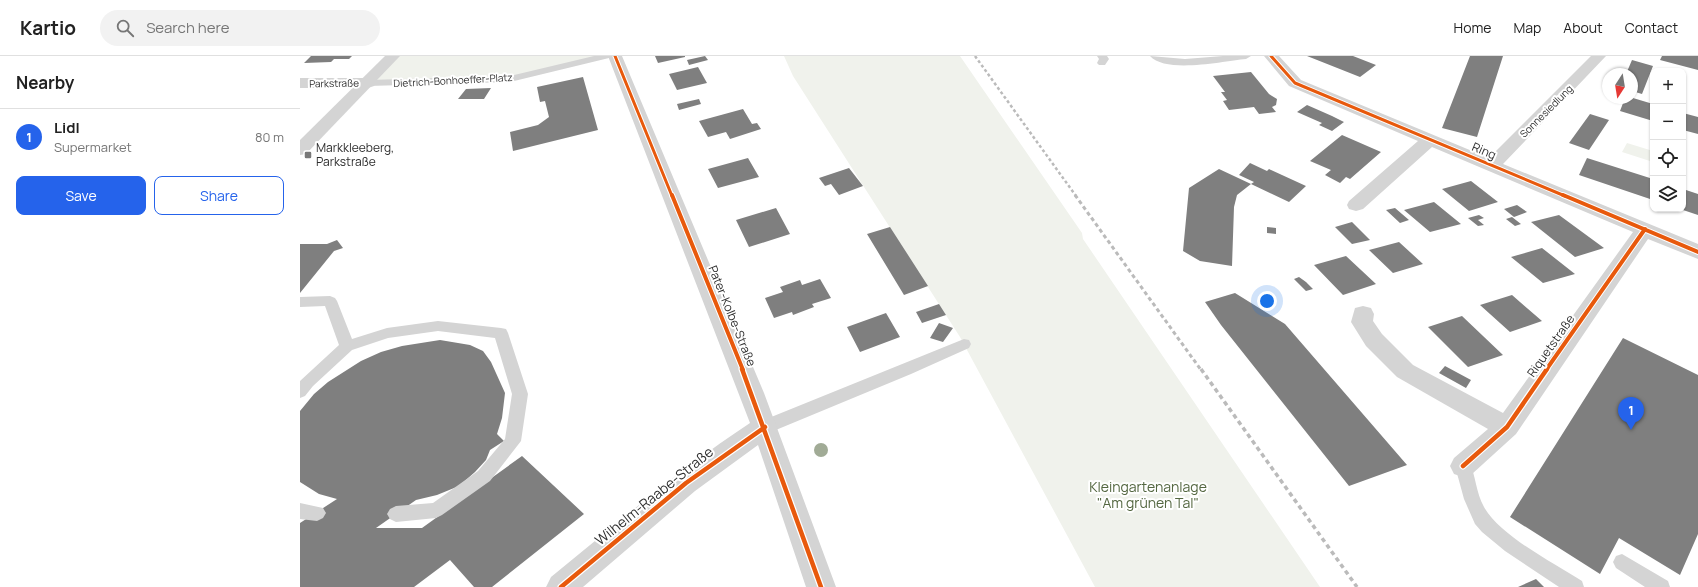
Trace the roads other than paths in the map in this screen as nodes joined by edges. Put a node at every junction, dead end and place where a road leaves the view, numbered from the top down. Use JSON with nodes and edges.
{"nodes":[{"id":1,"x":393,"y":56,"type":"edge"},
{"id":2,"x":606,"y":56,"type":"edge"},
{"id":3,"x":615,"y":56,"type":"edge"},
{"id":4,"x":1155,"y":56,"type":"edge"},
{"id":5,"x":1246,"y":56,"type":"edge"},
{"id":6,"x":1271,"y":56,"type":"edge"},
{"id":7,"x":1599,"y":56,"type":"edge"},
{"id":8,"x":368,"y":83,"type":"junction"},
{"id":9,"x":300,"y":84,"type":"edge"},
{"id":10,"x":1430,"y":140,"type":"junction"},
{"id":11,"x":300,"y":150,"type":"edge"},
{"id":12,"x":1492,"y":165,"type":"junction"},
{"id":13,"x":1356,"y":205,"type":"dead end"},
{"id":14,"x":1645,"y":230,"type":"junction"},
{"id":15,"x":1698,"y":252,"type":"edge"},
{"id":16,"x":300,"y":302,"type":"edge"},
{"id":17,"x":1363,"y":314,"type":"dead end"},
{"id":18,"x":964,"y":344,"type":"dead end"},
{"id":19,"x":347,"y":346,"type":"junction"},
{"id":20,"x":300,"y":392,"type":"edge"},
{"id":21,"x":765,"y":427,"type":"junction"},
{"id":22,"x":1507,"y":427,"type":"junction"},
{"id":23,"x":1464,"y":466,"type":"joint"},
{"id":24,"x":396,"y":514,"type":"dead end"},
{"id":25,"x":1622,"y":562,"type":"dead end"},
{"id":26,"x":561,"y":587,"type":"edge"},
{"id":27,"x":821,"y":587,"type":"edge"},
{"id":28,"x":1575,"y":587,"type":"edge"},
{"id":29,"x":1661,"y":587,"type":"edge"}],
"edges":[{"from":1,"to":8,"type":"street"},
{"from":2,"to":8,"type":"lane","name":"Dietrich-Bonhoeffer-Platz"},
{"from":3,"to":21,"type":"street","name":"Pater-Kolbe-Straße"},
{"from":4,"to":5,"type":"lane"},
{"from":6,"to":10,"type":"street","name":"Ring"},
{"from":7,"to":12,"type":"street","name":"Sonnesiedlung"},
{"from":8,"to":9,"type":"street","name":"Parkstraße"},
{"from":8,"to":11,"type":"street"},
{"from":10,"to":12,"type":"street","name":"Ring"},
{"from":10,"to":13,"type":"street"},
{"from":12,"to":14,"type":"street","name":"Ring"},
{"from":14,"to":15,"type":"street","name":"Ring"},
{"from":14,"to":22,"type":"street","name":"Riquetstraße"},
{"from":16,"to":19,"type":"lane"},
{"from":17,"to":22,"type":"street"},
{"from":18,"to":21,"type":"lane"},
{"from":19,"to":20,"type":"lane"},
{"from":19,"to":24,"type":"lane"},
{"from":21,"to":26,"type":"street","name":"Wilhelm-Raabe-Straße"},
{"from":21,"to":27,"type":"street","name":"Pater-Kolbe-Straße"},
{"from":22,"to":23,"type":"street","name":"Riquetstraße"},
{"from":23,"to":28,"type":"lane"},
{"from":25,"to":29,"type":"lane"}]}
